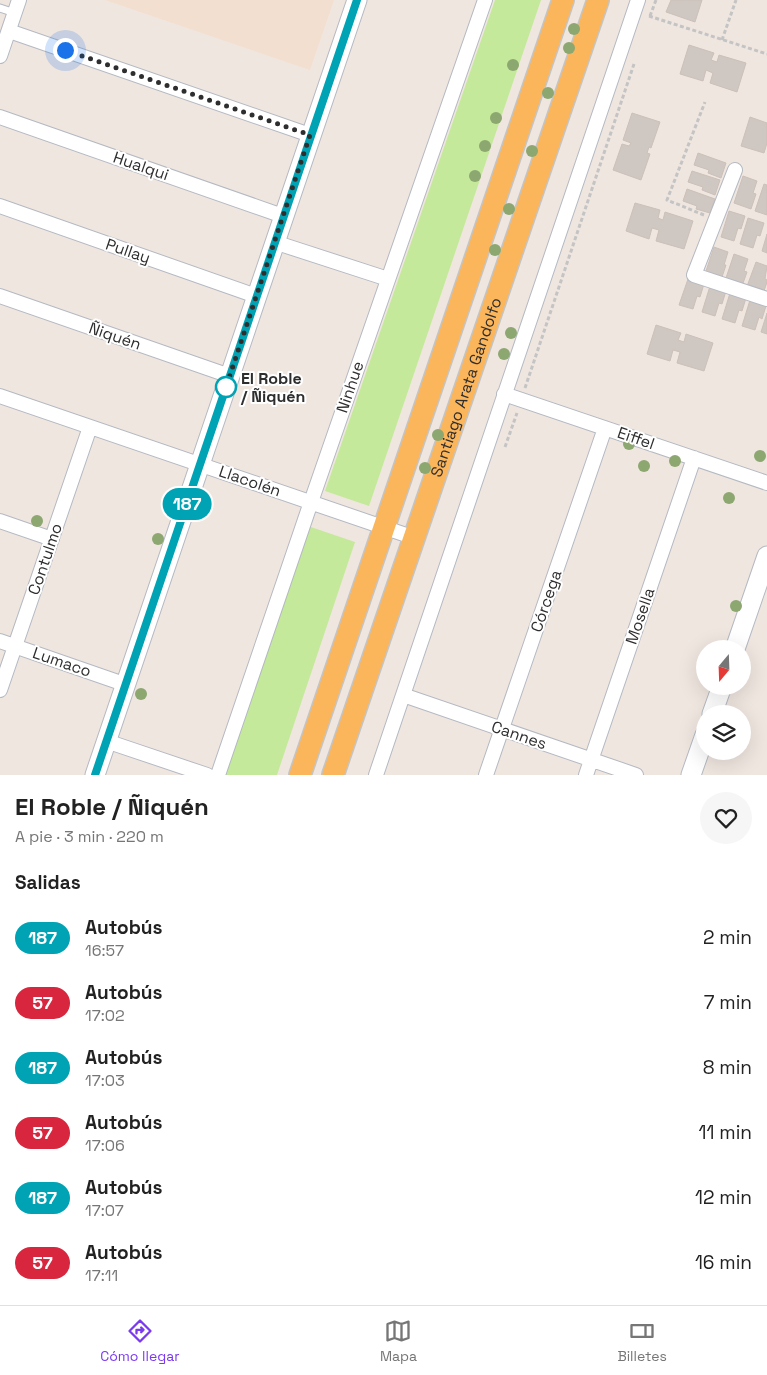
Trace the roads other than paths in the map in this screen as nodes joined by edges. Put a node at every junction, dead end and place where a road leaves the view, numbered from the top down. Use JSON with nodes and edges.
{"nodes":[{"id":1,"x":357,"y":0,"type":"edge"},
{"id":2,"x":484,"y":0,"type":"edge"},
{"id":3,"x":563,"y":0,"type":"edge"},
{"id":4,"x":598,"y":0,"type":"edge"},
{"id":5,"x":17,"y":6,"type":"edge"},
{"id":6,"x":636,"y":6,"type":"edge"},
{"id":7,"x":0,"y":8,"type":"edge"},
{"id":8,"x":9,"y":31,"type":"junction"},
{"id":9,"x":0,"y":56,"type":"edge"},
{"id":10,"x":0,"y":117,"type":"edge"},
{"id":11,"x":310,"y":135,"type":"junction"},
{"id":12,"x":735,"y":170,"type":"dead end"},
{"id":13,"x":0,"y":206,"type":"edge"},
{"id":14,"x":283,"y":216,"type":"junction"},
{"id":15,"x":274,"y":242,"type":"junction"},
{"id":16,"x":388,"y":279,"type":"junction"},
{"id":17,"x":0,"y":296,"type":"edge"},
{"id":18,"x":256,"y":296,"type":"junction"},
{"id":19,"x":767,"y":299,"type":"edge"},
{"id":20,"x":230,"y":376,"type":"junction"},
{"id":21,"x":504,"y":394,"type":"junction"},
{"id":22,"x":0,"y":396,"type":"edge"},
{"id":23,"x":90,"y":427,"type":"junction"},
{"id":24,"x":605,"y":428,"type":"junction"},
{"id":25,"x":694,"y":458,"type":"junction"},
{"id":26,"x":200,"y":465,"type":"junction"},
{"id":27,"x":767,"y":483,"type":"edge"},
{"id":28,"x":311,"y":502,"type":"junction"},
{"id":29,"x":0,"y":521,"type":"edge"},
{"id":30,"x":384,"y":527,"type":"junction"},
{"id":31,"x":415,"y":538,"type":"junction"},
{"id":32,"x":52,"y":539,"type":"junction"},
{"id":33,"x":767,"y":556,"type":"edge"},
{"id":34,"x":738,"y":640,"type":"edge"},
{"id":35,"x":0,"y":641,"type":"edge"},
{"id":36,"x":15,"y":646,"type":"junction"},
{"id":37,"x":124,"y":684,"type":"junction"},
{"id":38,"x":0,"y":690,"type":"edge"},
{"id":39,"x":403,"y":695,"type":"junction"},
{"id":40,"x":502,"y":729,"type":"junction"},
{"id":41,"x":106,"y":741,"type":"junction"},
{"id":42,"x":591,"y":759,"type":"junction"},
{"id":43,"x":696,"y":760,"type":"edge"},
{"id":44,"x":95,"y":775,"type":"edge"},
{"id":45,"x":207,"y":775,"type":"edge"},
{"id":46,"x":218,"y":775,"type":"edge"},
{"id":47,"x":300,"y":775,"type":"edge"},
{"id":48,"x":333,"y":775,"type":"edge"},
{"id":49,"x":376,"y":775,"type":"edge"},
{"id":50,"x":486,"y":775,"type":"edge"},
{"id":51,"x":586,"y":775,"type":"edge"},
{"id":52,"x":636,"y":775,"type":"edge"},
{"id":53,"x":691,"y":775,"type":"edge"}],
"edges":[{"from":1,"to":11,"type":"street"},
{"from":2,"to":16,"type":"street","name":"Ninhue"},
{"from":3,"to":30,"type":"main road","name":"Santiago Arata Gandolfo"},
{"from":4,"to":31,"type":"main road","name":"Santiago Arata Gandolfo"},
{"from":5,"to":7,"type":"lane"},
{"from":5,"to":8,"type":"street"},
{"from":6,"to":21,"type":"street"},
{"from":8,"to":9,"type":"street"},
{"from":8,"to":11,"type":"street"},
{"from":10,"to":14,"type":"street","name":"Hualqui"},
{"from":11,"to":14,"type":"street"},
{"from":12,"to":19,"type":"street"},
{"from":13,"to":18,"type":"street","name":"Pullay"},
{"from":14,"to":15,"type":"street"},
{"from":15,"to":16,"type":"street"},
{"from":15,"to":18,"type":"street"},
{"from":16,"to":28,"type":"street","name":"Ninhue"},
{"from":17,"to":20,"type":"street","name":"Ñiquén"},
{"from":18,"to":20,"type":"street"},
{"from":20,"to":26,"type":"street"},
{"from":21,"to":24,"type":"street","name":"Eiffel"},
{"from":21,"to":39,"type":"street"},
{"from":22,"to":23,"type":"street","name":"Llacolén"},
{"from":23,"to":26,"type":"street","name":"Llacolén"},
{"from":23,"to":32,"type":"street","name":"Contulmo"},
{"from":24,"to":25,"type":"street","name":"Eiffel"},
{"from":24,"to":40,"type":"street","name":"Córcega"},
{"from":25,"to":27,"type":"street","name":"Eiffel"},
{"from":25,"to":42,"type":"street","name":"Mosella"},
{"from":26,"to":28,"type":"street","name":"Llacolén"},
{"from":26,"to":37,"type":"street"},
{"from":28,"to":30,"type":"street","name":"Llacolén"},
{"from":28,"to":46,"type":"street","name":"Ninhue"},
{"from":29,"to":32,"type":"street"},
{"from":30,"to":31,"type":"street","name":"Llacolén"},
{"from":30,"to":47,"type":"main road","name":"Santiago Arata Gandolfo"},
{"from":31,"to":48,"type":"main road","name":"Santiago Arata Gandolfo"},
{"from":32,"to":36,"type":"street","name":"Contulmo"},
{"from":33,"to":34,"type":"street"},
{"from":35,"to":36,"type":"street","name":"Lumaco"},
{"from":36,"to":37,"type":"street","name":"Lumaco"},
{"from":36,"to":38,"type":"street","name":"Contulmo"},
{"from":37,"to":41,"type":"street"},
{"from":39,"to":40,"type":"street","name":"Cannes"},
{"from":39,"to":49,"type":"street"},
{"from":40,"to":42,"type":"street","name":"Cannes"},
{"from":40,"to":50,"type":"street","name":"Córcega"},
{"from":41,"to":44,"type":"street"},
{"from":41,"to":45,"type":"street"},
{"from":42,"to":51,"type":"street","name":"Mosella"},
{"from":42,"to":52,"type":"street","name":"Cannes"},
{"from":43,"to":53,"type":"street"}]}
